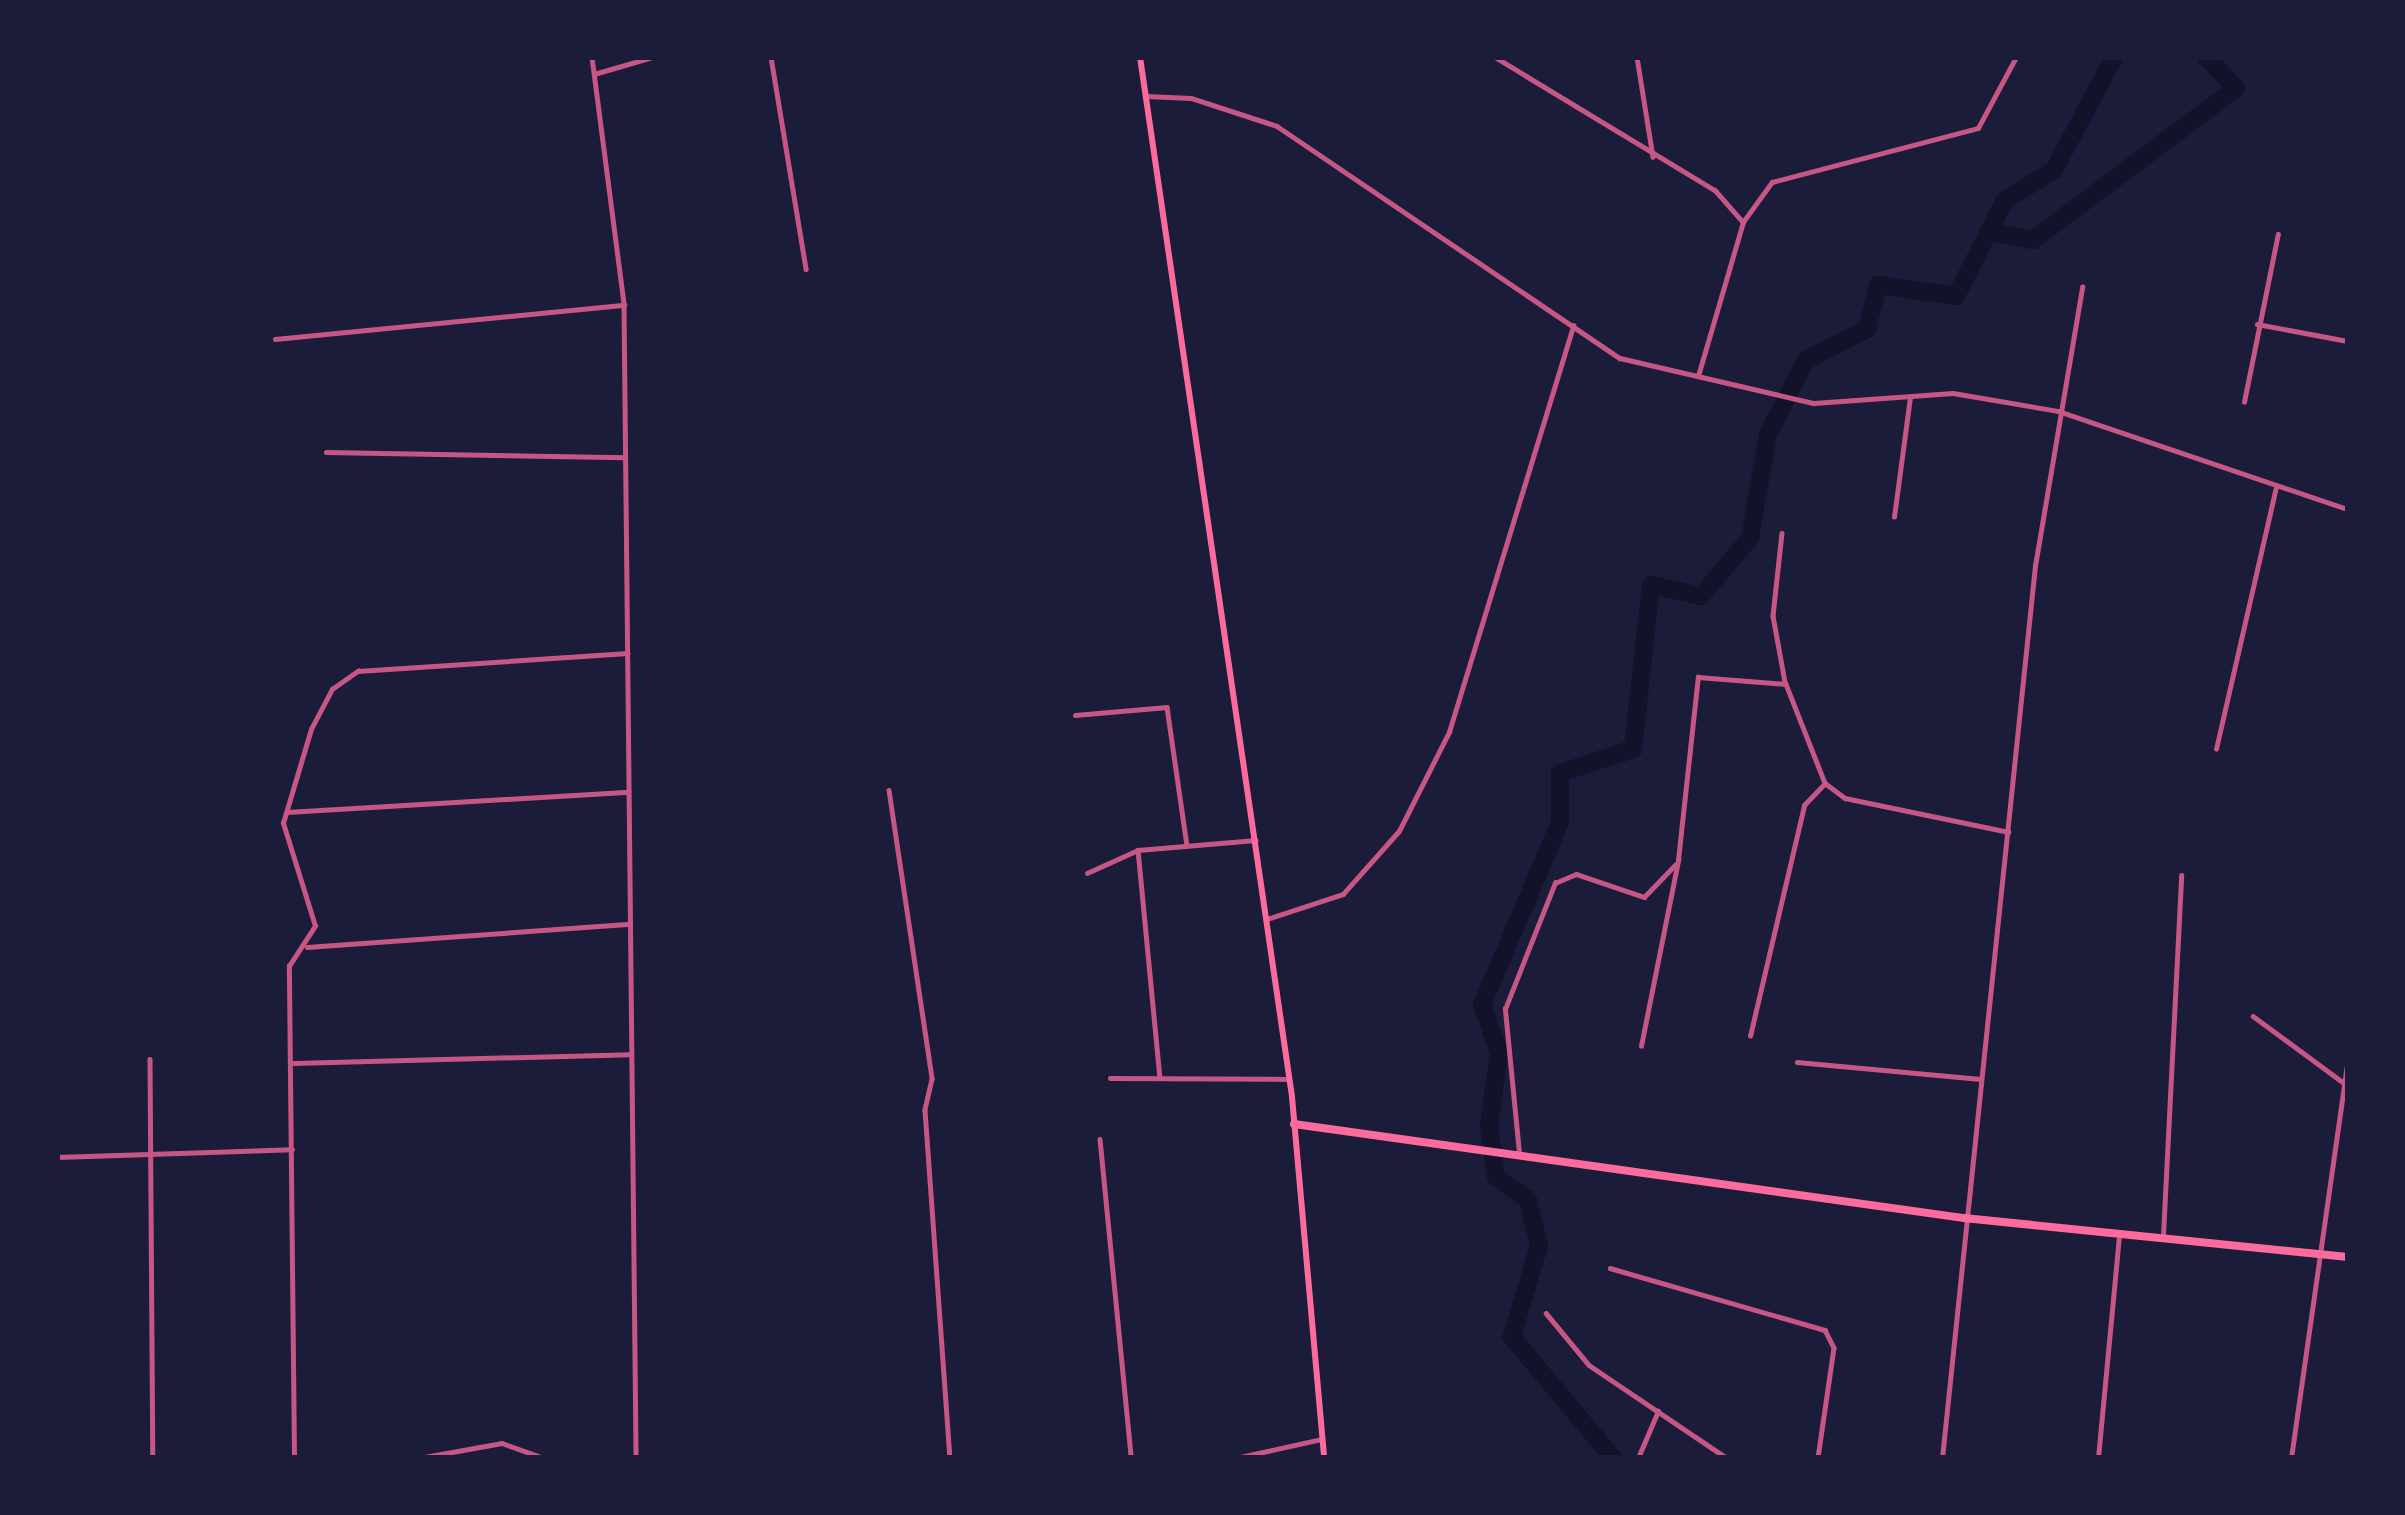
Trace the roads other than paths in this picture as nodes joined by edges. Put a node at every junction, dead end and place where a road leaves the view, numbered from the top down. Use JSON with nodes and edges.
{"nodes":[{"id":1,"x":592,"y":57,"type":"edge"},
{"id":2,"x":653,"y":57,"type":"edge"},
{"id":3,"x":771,"y":57,"type":"edge"},
{"id":4,"x":1140,"y":57,"type":"edge"},
{"id":5,"x":1637,"y":57,"type":"edge"},
{"id":6,"x":2016,"y":57,"type":"edge"},
{"id":7,"x":1501,"y":59,"type":"edge"},
{"id":8,"x":594,"y":74,"type":"junction"},
{"id":9,"x":1146,"y":97,"type":"junction"},
{"id":10,"x":1654,"y":160,"type":"junction"},
{"id":11,"x":1743,"y":222,"type":"junction"},
{"id":12,"x":2278,"y":234,"type":"dead end"},
{"id":13,"x":806,"y":268,"type":"dead end"},
{"id":14,"x":2082,"y":286,"type":"dead end"},
{"id":15,"x":624,"y":305,"type":"junction"},
{"id":16,"x":2257,"y":324,"type":"junction"},
{"id":17,"x":1573,"y":326,"type":"junction"},
{"id":18,"x":275,"y":339,"type":"dead end"},
{"id":19,"x":2348,"y":341,"type":"edge"},
{"id":20,"x":1698,"y":376,"type":"junction"},
{"id":21,"x":1910,"y":397,"type":"junction"},
{"id":22,"x":2244,"y":402,"type":"dead end"},
{"id":23,"x":2058,"y":411,"type":"junction"},
{"id":24,"x":326,"y":452,"type":"dead end"},
{"id":25,"x":625,"y":457,"type":"junction"},
{"id":26,"x":2276,"y":484,"type":"junction"},
{"id":27,"x":2348,"y":509,"type":"edge"},
{"id":28,"x":1894,"y":517,"type":"dead end"},
{"id":29,"x":1782,"y":533,"type":"dead end"},
{"id":30,"x":627,"y":653,"type":"junction"},
{"id":31,"x":1786,"y":684,"type":"junction"},
{"id":32,"x":1075,"y":715,"type":"dead end"},
{"id":33,"x":2216,"y":749,"type":"dead end"},
{"id":34,"x":1825,"y":783,"type":"junction"},
{"id":35,"x":889,"y":790,"type":"dead end"},
{"id":36,"x":628,"y":792,"type":"junction"},
{"id":37,"x":285,"y":812,"type":"junction"},
{"id":38,"x":2009,"y":832,"type":"junction"},
{"id":39,"x":1256,"y":840,"type":"junction"},
{"id":40,"x":1187,"y":846,"type":"junction"},
{"id":41,"x":1138,"y":850,"type":"junction"},
{"id":42,"x":1678,"y":860,"type":"junction"},
{"id":43,"x":1087,"y":873,"type":"dead end"},
{"id":44,"x":2181,"y":875,"type":"dead end"},
{"id":45,"x":1267,"y":919,"type":"junction"},
{"id":46,"x":629,"y":924,"type":"junction"},
{"id":47,"x":306,"y":947,"type":"junction"},
{"id":48,"x":2253,"y":1016,"type":"dead end"},
{"id":49,"x":1750,"y":1036,"type":"dead end"},
{"id":50,"x":1641,"y":1046,"type":"dead end"},
{"id":51,"x":632,"y":1054,"type":"junction"},
{"id":52,"x":150,"y":1059,"type":"dead end"},
{"id":53,"x":2348,"y":1059,"type":"edge"},
{"id":54,"x":1797,"y":1062,"type":"dead end"},
{"id":55,"x":294,"y":1063,"type":"junction"},
{"id":56,"x":1110,"y":1078,"type":"dead end"},
{"id":57,"x":1160,"y":1078,"type":"junction"},
{"id":58,"x":1289,"y":1079,"type":"junction"},
{"id":59,"x":1980,"y":1079,"type":"junction"},
{"id":60,"x":2344,"y":1083,"type":"junction"},
{"id":61,"x":1294,"y":1124,"type":"junction"},
{"id":62,"x":1100,"y":1139,"type":"dead end"},
{"id":63,"x":292,"y":1149,"type":"junction"},
{"id":64,"x":1515,"y":1152,"type":"junction"},
{"id":65,"x":154,"y":1155,"type":"junction"},
{"id":66,"x":57,"y":1157,"type":"edge"},
{"id":67,"x":1964,"y":1218,"type":"junction"},
{"id":68,"x":2119,"y":1234,"type":"junction"},
{"id":69,"x":2162,"y":1238,"type":"junction"},
{"id":70,"x":2320,"y":1253,"type":"junction"},
{"id":71,"x":2348,"y":1257,"type":"edge"},
{"id":72,"x":1610,"y":1268,"type":"dead end"},
{"id":73,"x":1546,"y":1313,"type":"dead end"},
{"id":74,"x":1658,"y":1411,"type":"junction"},
{"id":75,"x":1322,"y":1439,"type":"junction"},
{"id":76,"x":153,"y":1458,"type":"edge"},
{"id":77,"x":294,"y":1458,"type":"edge"},
{"id":78,"x":419,"y":1458,"type":"edge"},
{"id":79,"x":544,"y":1458,"type":"edge"},
{"id":80,"x":636,"y":1458,"type":"edge"},
{"id":81,"x":950,"y":1458,"type":"edge"},
{"id":82,"x":1131,"y":1458,"type":"edge"},
{"id":83,"x":1236,"y":1458,"type":"edge"},
{"id":84,"x":1324,"y":1458,"type":"edge"},
{"id":85,"x":1638,"y":1458,"type":"edge"},
{"id":86,"x":1727,"y":1458,"type":"edge"},
{"id":87,"x":1818,"y":1458,"type":"edge"},
{"id":88,"x":1942,"y":1458,"type":"edge"},
{"id":89,"x":2098,"y":1458,"type":"edge"},
{"id":90,"x":2291,"y":1458,"type":"edge"}],
"edges":[{"from":1,"to":8,"type":"street"},
{"from":2,"to":8,"type":"street"},
{"from":3,"to":13,"type":"street"},
{"from":4,"to":9,"type":"main road"},
{"from":5,"to":10,"type":"street"},
{"from":6,"to":11,"type":"street"},
{"from":7,"to":10,"type":"street"},
{"from":8,"to":15,"type":"street"},
{"from":9,"to":17,"type":"street"},
{"from":9,"to":39,"type":"main road"},
{"from":10,"to":11,"type":"street"},
{"from":11,"to":20,"type":"street"},
{"from":12,"to":16,"type":"street"},
{"from":14,"to":23,"type":"street"},
{"from":15,"to":18,"type":"street"},
{"from":15,"to":25,"type":"street"},
{"from":16,"to":19,"type":"street"},
{"from":16,"to":22,"type":"street"},
{"from":17,"to":20,"type":"street"},
{"from":17,"to":45,"type":"street"},
{"from":20,"to":21,"type":"street"},
{"from":21,"to":23,"type":"street"},
{"from":21,"to":28,"type":"street"},
{"from":23,"to":26,"type":"street"},
{"from":23,"to":38,"type":"street"},
{"from":24,"to":25,"type":"street"},
{"from":25,"to":30,"type":"street"},
{"from":26,"to":27,"type":"street"},
{"from":26,"to":33,"type":"street"},
{"from":29,"to":31,"type":"street"},
{"from":30,"to":36,"type":"street"},
{"from":30,"to":37,"type":"street"},
{"from":31,"to":34,"type":"street"},
{"from":31,"to":42,"type":"street"},
{"from":32,"to":40,"type":"street"},
{"from":34,"to":38,"type":"street"},
{"from":34,"to":49,"type":"street"},
{"from":35,"to":81,"type":"street"},
{"from":36,"to":37,"type":"street"},
{"from":36,"to":46,"type":"street"},
{"from":37,"to":47,"type":"street"},
{"from":38,"to":59,"type":"street"},
{"from":39,"to":40,"type":"street"},
{"from":39,"to":45,"type":"main road"},
{"from":40,"to":41,"type":"street"},
{"from":41,"to":43,"type":"street"},
{"from":41,"to":57,"type":"street"},
{"from":42,"to":50,"type":"street"},
{"from":42,"to":64,"type":"street"},
{"from":44,"to":69,"type":"street"},
{"from":45,"to":58,"type":"main road"},
{"from":46,"to":47,"type":"street"},
{"from":46,"to":51,"type":"street"},
{"from":47,"to":55,"type":"street"},
{"from":48,"to":60,"type":"street"},
{"from":51,"to":55,"type":"street"},
{"from":51,"to":80,"type":"street"},
{"from":52,"to":65,"type":"street"},
{"from":53,"to":60,"type":"street"},
{"from":54,"to":59,"type":"street"},
{"from":55,"to":63,"type":"street"},
{"from":56,"to":57,"type":"street"},
{"from":57,"to":58,"type":"street"},
{"from":58,"to":61,"type":"main road"},
{"from":59,"to":67,"type":"street"},
{"from":60,"to":70,"type":"street"},
{"from":61,"to":64,"type":"main road"},
{"from":61,"to":75,"type":"main road"},
{"from":62,"to":82,"type":"street"},
{"from":63,"to":65,"type":"street"},
{"from":63,"to":77,"type":"street"},
{"from":64,"to":67,"type":"main road"},
{"from":65,"to":66,"type":"street"},
{"from":65,"to":76,"type":"street"},
{"from":67,"to":68,"type":"main road"},
{"from":67,"to":88,"type":"street"},
{"from":68,"to":69,"type":"main road"},
{"from":68,"to":89,"type":"street"},
{"from":69,"to":70,"type":"main road"},
{"from":70,"to":71,"type":"main road"},
{"from":70,"to":90,"type":"street"},
{"from":72,"to":87,"type":"street"},
{"from":73,"to":74,"type":"street"},
{"from":74,"to":85,"type":"street"},
{"from":74,"to":86,"type":"street"},
{"from":75,"to":83,"type":"street"},
{"from":75,"to":84,"type":"main road"},
{"from":78,"to":79,"type":"street"}]}
